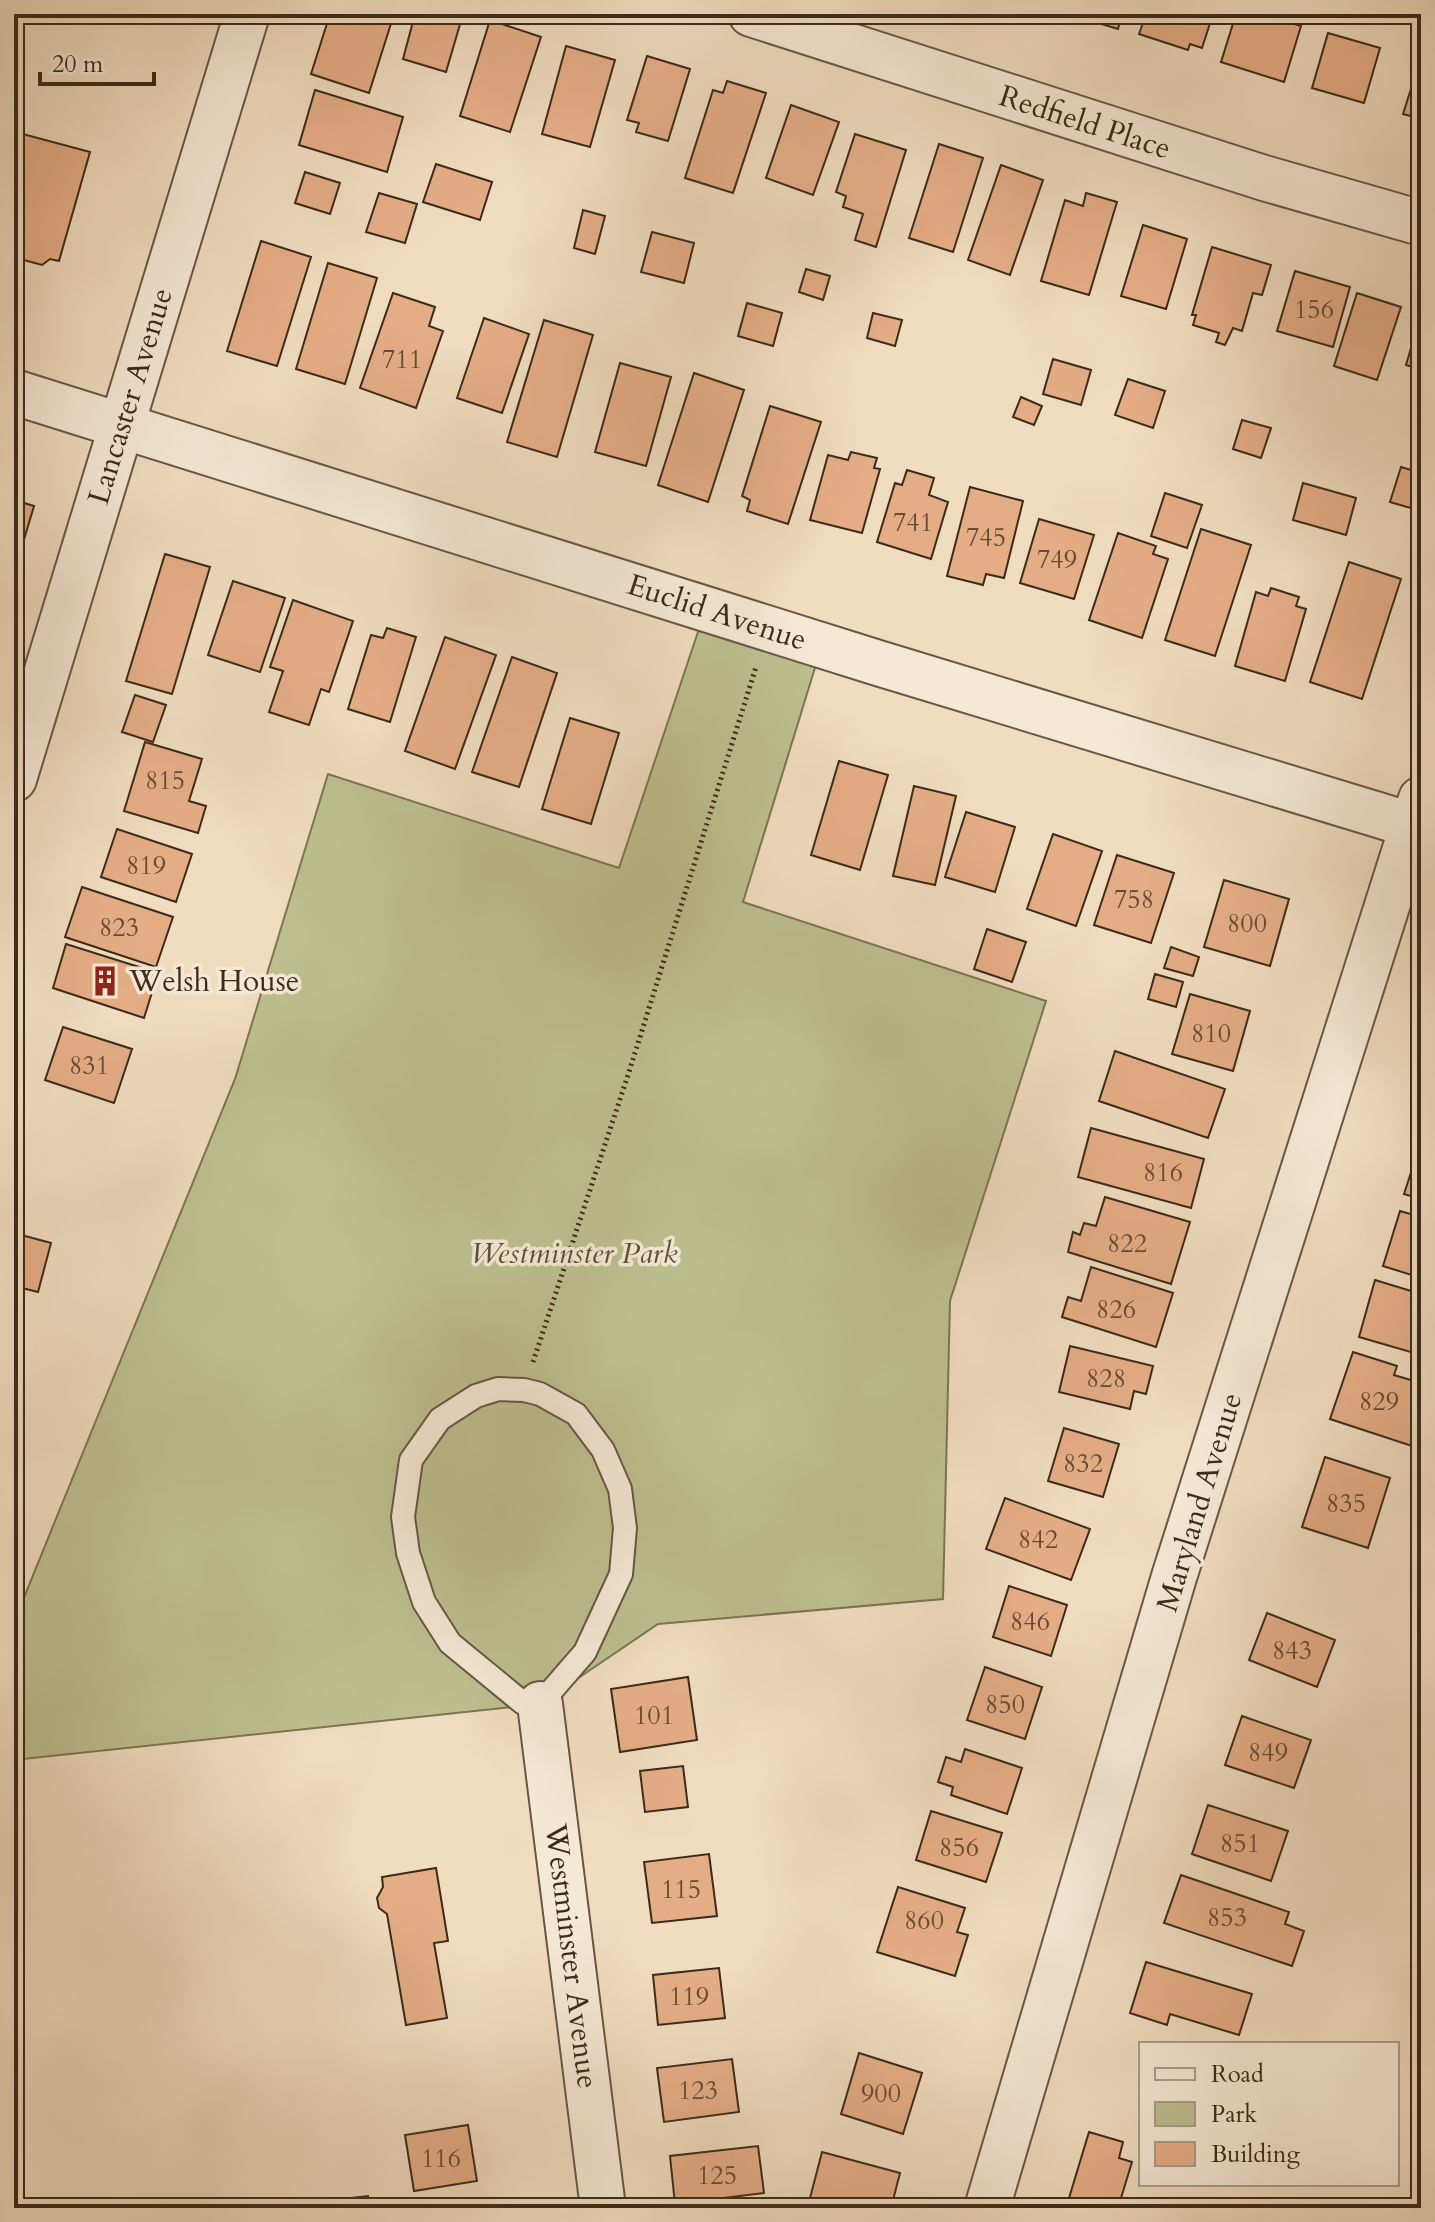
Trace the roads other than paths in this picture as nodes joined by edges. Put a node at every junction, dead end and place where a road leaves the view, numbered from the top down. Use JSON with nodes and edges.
{"nodes":[{"id":1,"x":247,"y":14,"type":"edge"},
{"id":2,"x":751,"y":14,"type":"edge"},
{"id":3,"x":1421,"y":223,"type":"edge"},
{"id":4,"x":14,"y":392,"type":"edge"},
{"id":5,"x":122,"y":424,"type":"junction"},
{"id":6,"x":14,"y":779,"type":"edge"},
{"id":7,"x":1418,"y":818,"type":"edge"},
{"id":8,"x":540,"y":1704,"type":"junction"},
{"id":9,"x":603,"y":2208,"type":"edge"},
{"id":10,"x":987,"y":2208,"type":"edge"}],
"edges":[{"from":1,"to":5,"type":"street","name":"Lancaster Avenue"},
{"from":2,"to":3,"type":"street","name":"Redfield Place"},
{"from":4,"to":5,"type":"street","name":"Euclid Avenue"},
{"from":5,"to":6,"type":"street","name":"Lancaster Avenue"},
{"from":5,"to":7,"type":"street","name":"Euclid Avenue"},
{"from":7,"to":10,"type":"street","name":"Maryland Avenue"},
{"from":8,"to":8,"type":"lane"},
{"from":8,"to":9,"type":"street","name":"Westminster Avenue"}]}
